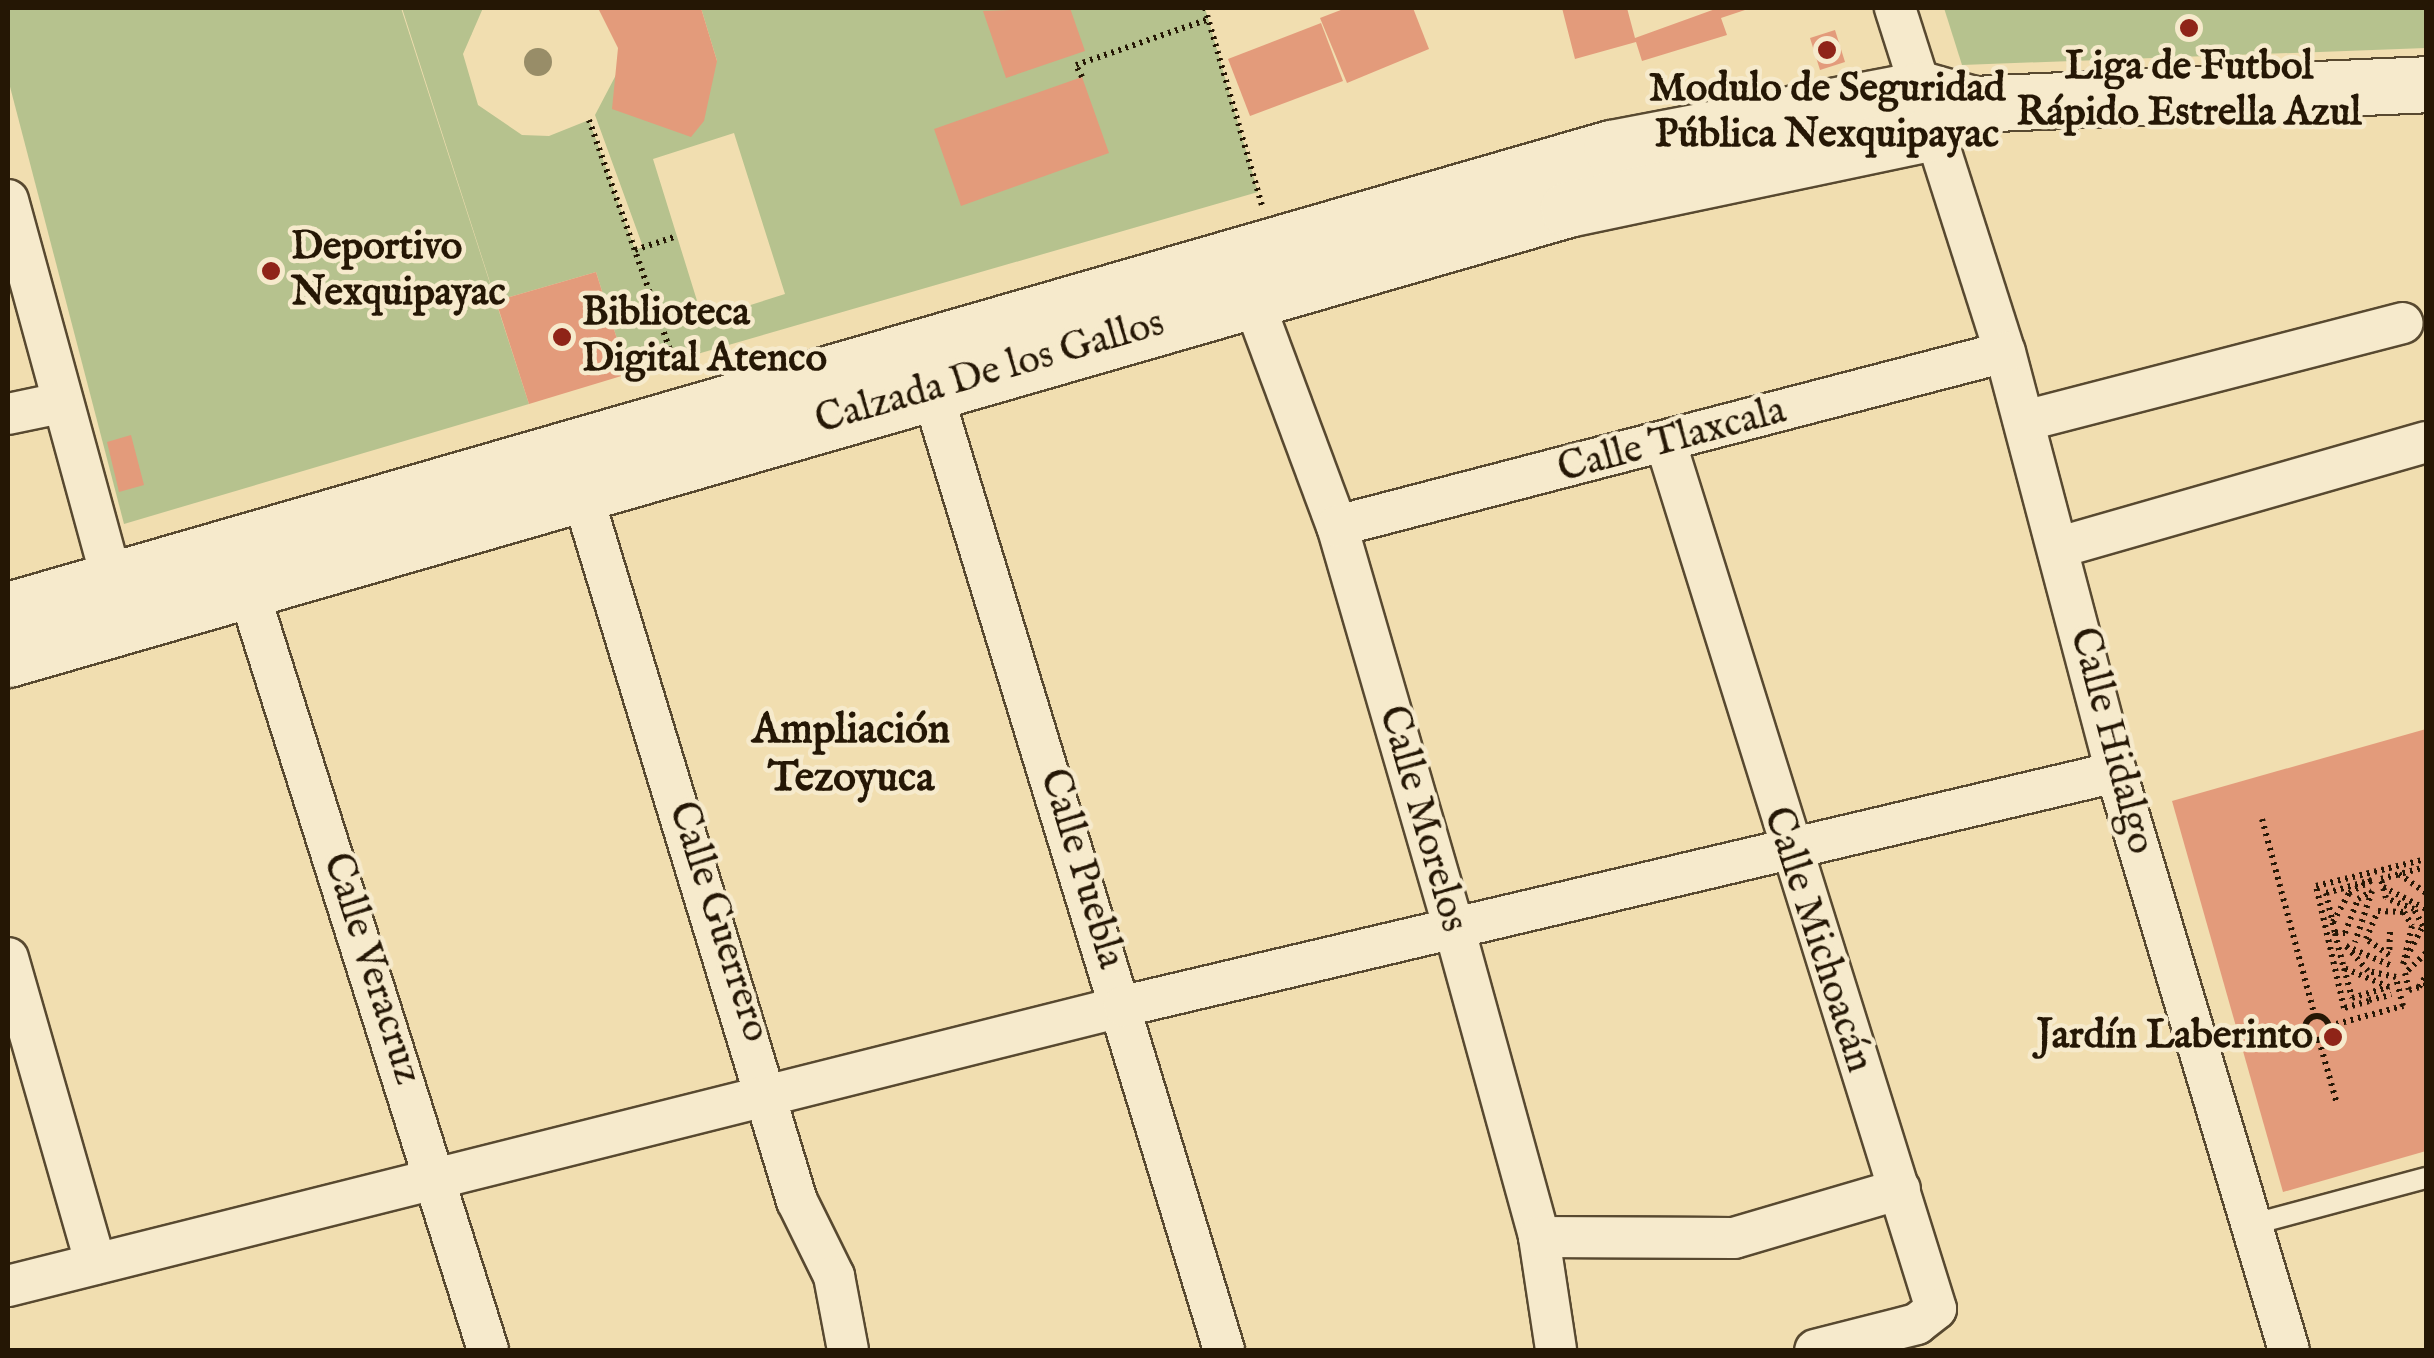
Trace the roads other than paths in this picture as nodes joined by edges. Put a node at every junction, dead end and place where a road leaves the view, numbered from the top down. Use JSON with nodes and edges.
{"nodes":[{"id":1,"x":1895,"y":8,"type":"edge"},
{"id":2,"x":2426,"y":84,"type":"edge"},
{"id":3,"x":1941,"y":109,"type":"junction"},
{"id":4,"x":8,"y":200,"type":"edge"},
{"id":5,"x":1252,"y":298,"type":"junction"},
{"id":6,"x":2403,"y":323,"type":"dead end"},
{"id":7,"x":2005,"y":352,"type":"junction"},
{"id":8,"x":931,"y":388,"type":"junction"},
{"id":9,"x":60,"y":403,"type":"junction"},
{"id":10,"x":8,"y":414,"type":"edge"},
{"id":11,"x":2024,"y":421,"type":"junction"},
{"id":12,"x":2426,"y":442,"type":"edge"},
{"id":13,"x":1666,"y":444,"type":"junction"},
{"id":14,"x":582,"y":494,"type":"junction"},
{"id":15,"x":1337,"y":526,"type":"junction"},
{"id":16,"x":2060,"y":548,"type":"junction"},
{"id":17,"x":248,"y":590,"type":"junction"},
{"id":18,"x":118,"y":602,"type":"junction"},
{"id":19,"x":8,"y":610,"type":"edge"},
{"id":20,"x":8,"y":659,"type":"edge"},
{"id":21,"x":2116,"y":772,"type":"junction"},
{"id":22,"x":1787,"y":854,"type":"junction"},
{"id":23,"x":1455,"y":932,"type":"junction"},
{"id":24,"x":8,"y":958,"type":"edge"},
{"id":25,"x":1124,"y":1006,"type":"junction"},
{"id":26,"x":772,"y":1096,"type":"junction"},
{"id":27,"x":2426,"y":1178,"type":"edge"},
{"id":28,"x":440,"y":1181,"type":"junction"},
{"id":29,"x":1900,"y":1189,"type":"junction"},
{"id":30,"x":2250,"y":1225,"type":"junction"},
{"id":31,"x":1539,"y":1237,"type":"junction"},
{"id":32,"x":96,"y":1264,"type":"junction"},
{"id":33,"x":8,"y":1286,"type":"edge"},
{"id":34,"x":488,"y":1350,"type":"edge"},
{"id":35,"x":848,"y":1350,"type":"edge"},
{"id":36,"x":1224,"y":1350,"type":"edge"},
{"id":37,"x":1556,"y":1350,"type":"edge"},
{"id":38,"x":1815,"y":1350,"type":"edge"},
{"id":39,"x":2289,"y":1350,"type":"edge"}],
"edges":[{"from":1,"to":3,"type":"street","name":"Calle Hidalgo"},
{"from":2,"to":3,"type":"main road","name":"Calzada De los Gallos"},
{"from":3,"to":5,"type":"main road","name":"Calzada De los Gallos"},
{"from":3,"to":7,"type":"street","name":"Calle Hidalgo"},
{"from":3,"to":18,"type":"main road","name":"Calzada De los Gallos"},
{"from":4,"to":9,"type":"street"},
{"from":5,"to":8,"type":"main road","name":"Calzada De los Gallos"},
{"from":5,"to":15,"type":"street","name":"Calle Morelos"},
{"from":6,"to":11,"type":"street"},
{"from":7,"to":11,"type":"street","name":"Calle Hidalgo"},
{"from":7,"to":13,"type":"street","name":"Calle Tlaxcala"},
{"from":8,"to":14,"type":"main road","name":"Calzada De los Gallos"},
{"from":8,"to":25,"type":"street","name":"Calle Puebla"},
{"from":9,"to":10,"type":"street"},
{"from":9,"to":18,"type":"street"},
{"from":11,"to":16,"type":"street","name":"Calle Hidalgo"},
{"from":12,"to":16,"type":"street"},
{"from":13,"to":15,"type":"street","name":"Calle Tlaxcala"},
{"from":13,"to":22,"type":"street","name":"Calle Michoacán"},
{"from":14,"to":17,"type":"main road","name":"Calzada De los Gallos"},
{"from":14,"to":26,"type":"street","name":"Calle Guerrero"},
{"from":15,"to":23,"type":"street","name":"Calle Morelos"},
{"from":16,"to":21,"type":"street","name":"Calle Hidalgo"},
{"from":17,"to":18,"type":"main road","name":"Calzada De los Gallos"},
{"from":17,"to":28,"type":"street","name":"Calle Veracruz"},
{"from":18,"to":19,"type":"main road","name":"Calzada De los Gallos"},
{"from":18,"to":20,"type":"main road","name":"Calzada De los Gallos"},
{"from":21,"to":22,"type":"street"},
{"from":21,"to":30,"type":"street","name":"Calle Hidalgo"},
{"from":22,"to":23,"type":"street"},
{"from":22,"to":29,"type":"street","name":"Calle Michoacán"},
{"from":23,"to":25,"type":"street"},
{"from":23,"to":31,"type":"street","name":"Calle Morelos"},
{"from":24,"to":32,"type":"street"},
{"from":25,"to":26,"type":"street"},
{"from":25,"to":36,"type":"street","name":"Calle Puebla"},
{"from":26,"to":28,"type":"street"},
{"from":26,"to":35,"type":"street","name":"Calle Guerrero"},
{"from":27,"to":30,"type":"lane"},
{"from":28,"to":32,"type":"street"},
{"from":28,"to":34,"type":"street","name":"Calle Veracruz"},
{"from":29,"to":31,"type":"street"},
{"from":29,"to":38,"type":"street","name":"Calle Michoacán"},
{"from":30,"to":39,"type":"street","name":"Calle Hidalgo"},
{"from":31,"to":37,"type":"street","name":"Calle Morelos"},
{"from":32,"to":33,"type":"street"}]}
